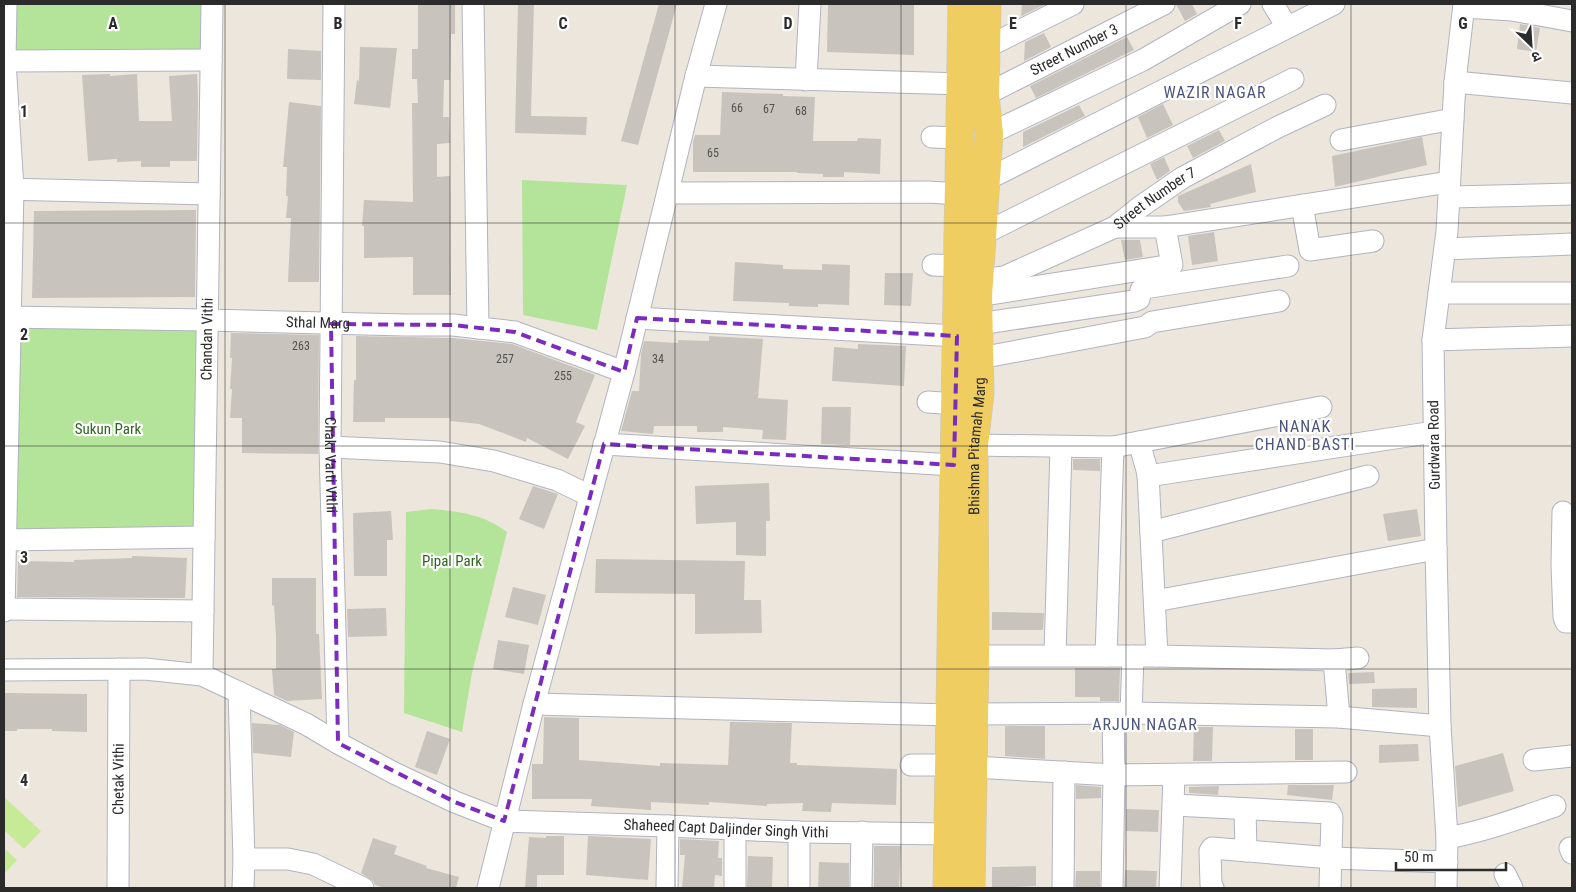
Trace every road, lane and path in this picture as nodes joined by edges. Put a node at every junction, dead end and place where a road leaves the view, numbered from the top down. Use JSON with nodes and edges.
{"nodes":[{"id":1,"x":6,"y":4,"type":"edge"},
{"id":2,"x":212,"y":4,"type":"edge"},
{"id":3,"x":334,"y":4,"type":"edge"},
{"id":4,"x":472,"y":4,"type":"edge"},
{"id":5,"x":716,"y":4,"type":"edge"},
{"id":6,"x":810,"y":4,"type":"edge"},
{"id":7,"x":962,"y":4,"type":"edge"},
{"id":8,"x":987,"y":4,"type":"edge"},
{"id":9,"x":1073,"y":4,"type":"edge"},
{"id":10,"x":1164,"y":4,"type":"edge"},
{"id":11,"x":1240,"y":4,"type":"edge"},
{"id":12,"x":1273,"y":4,"type":"edge"},
{"id":13,"x":1334,"y":4,"type":"edge"},
{"id":14,"x":1464,"y":6,"type":"edge"},
{"id":15,"x":1572,"y":21,"type":"edge"},
{"id":16,"x":1287,"y":27,"type":"junction"},
{"id":17,"x":987,"y":47,"type":"junction"},
{"id":18,"x":211,"y":60,"type":"junction"},
{"id":19,"x":4,"y":61,"type":"edge"},
{"id":20,"x":696,"y":76,"type":"junction"},
{"id":21,"x":1293,"y":79,"type":"dead end"},
{"id":22,"x":806,"y":80,"type":"junction"},
{"id":23,"x":1455,"y":82,"type":"junction"},
{"id":24,"x":973,"y":90,"type":"junction"},
{"id":25,"x":1572,"y":93,"type":"edge"},
{"id":26,"x":1325,"y":105,"type":"dead end"},
{"id":27,"x":1453,"y":119,"type":"junction"},
{"id":28,"x":988,"y":134,"type":"junction"},
{"id":29,"x":932,"y":137,"type":"dead end"},
{"id":30,"x":960,"y":138,"type":"junction"},
{"id":31,"x":1341,"y":140,"type":"dead end"},
{"id":32,"x":986,"y":180,"type":"junction"},
{"id":33,"x":8,"y":189,"type":"edge"},
{"id":34,"x":1449,"y":190,"type":"junction"},
{"id":35,"x":668,"y":193,"type":"junction"},
{"id":36,"x":209,"y":194,"type":"junction"},
{"id":37,"x":960,"y":194,"type":"junction"},
{"id":38,"x":1572,"y":194,"type":"edge"},
{"id":39,"x":1302,"y":205,"type":"junction"},
{"id":40,"x":1115,"y":227,"type":"junction"},
{"id":41,"x":1165,"y":227,"type":"junction"},
{"id":42,"x":983,"y":234,"type":"junction"},
{"id":43,"x":1373,"y":241,"type":"dead end"},
{"id":44,"x":1572,"y":244,"type":"edge"},
{"id":45,"x":1445,"y":249,"type":"junction"},
{"id":46,"x":1288,"y":266,"type":"dead end"},
{"id":47,"x":962,"y":277,"type":"junction"},
{"id":48,"x":1440,"y":293,"type":"junction"},
{"id":49,"x":1572,"y":293,"type":"edge"},
{"id":50,"x":1279,"y":301,"type":"dead end"},
{"id":51,"x":7,"y":317,"type":"edge"},
{"id":52,"x":637,"y":318,"type":"junction"},
{"id":53,"x":207,"y":320,"type":"junction"},
{"id":54,"x":331,"y":324,"type":"junction"},
{"id":55,"x":478,"y":328,"type":"junction"},
{"id":56,"x":968,"y":330,"type":"junction"},
{"id":57,"x":1572,"y":336,"type":"edge"},
{"id":58,"x":1433,"y":340,"type":"junction"},
{"id":59,"x":980,"y":358,"type":"junction"},
{"id":60,"x":624,"y":372,"type":"junction"},
{"id":61,"x":928,"y":402,"type":"dead end"},
{"id":62,"x":956,"y":404,"type":"junction"},
{"id":63,"x":1321,"y":407,"type":"dead end"},
{"id":64,"x":1434,"y":432,"type":"junction"},
{"id":65,"x":1139,"y":442,"type":"junction"},
{"id":66,"x":604,"y":444,"type":"junction"},
{"id":67,"x":974,"y":445,"type":"junction"},
{"id":68,"x":330,"y":447,"type":"junction"},
{"id":69,"x":1061,"y":447,"type":"junction"},
{"id":70,"x":1113,"y":447,"type":"junction"},
{"id":71,"x":954,"y":465,"type":"junction"},
{"id":72,"x":1148,"y":476,"type":"junction"},
{"id":73,"x":1368,"y":476,"type":"dead end"},
{"id":74,"x":590,"y":496,"type":"junction"},
{"id":75,"x":1563,"y":512,"type":"dead end"},
{"id":76,"x":1151,"y":532,"type":"junction"},
{"id":77,"x":204,"y":537,"type":"junction"},
{"id":78,"x":5,"y":540,"type":"junction"},
{"id":79,"x":1436,"y":549,"type":"junction"},
{"id":80,"x":1155,"y":601,"type":"junction"},
{"id":81,"x":4,"y":610,"type":"edge"},
{"id":82,"x":203,"y":611,"type":"junction"},
{"id":83,"x":1572,"y":622,"type":"edge"},
{"id":84,"x":1055,"y":655,"type":"junction"},
{"id":85,"x":975,"y":656,"type":"junction"},
{"id":86,"x":1106,"y":656,"type":"junction"},
{"id":87,"x":1133,"y":656,"type":"junction"},
{"id":88,"x":1157,"y":656,"type":"junction"},
{"id":89,"x":1358,"y":658,"type":"dead end"},
{"id":90,"x":1334,"y":660,"type":"junction"},
{"id":91,"x":119,"y":669,"type":"junction"},
{"id":92,"x":4,"y":670,"type":"edge"},
{"id":93,"x":202,"y":675,"type":"junction"},
{"id":94,"x":239,"y":692,"type":"junction"},
{"id":95,"x":534,"y":704,"type":"junction"},
{"id":96,"x":1122,"y":714,"type":"junction"},
{"id":97,"x":962,"y":715,"type":"junction"},
{"id":98,"x":1339,"y":717,"type":"junction"},
{"id":99,"x":1440,"y":726,"type":"junction"},
{"id":100,"x":338,"y":742,"type":"junction"},
{"id":101,"x":1572,"y":756,"type":"edge"},
{"id":102,"x":1534,"y":760,"type":"dead end"},
{"id":103,"x":911,"y":765,"type":"dead end"},
{"id":104,"x":961,"y":766,"type":"junction"},
{"id":105,"x":1064,"y":772,"type":"junction"},
{"id":106,"x":1346,"y":772,"type":"dead end"},
{"id":107,"x":1114,"y":775,"type":"junction"},
{"id":108,"x":1174,"y":775,"type":"junction"},
{"id":109,"x":1174,"y":805,"type":"junction"},
{"id":110,"x":1555,"y":806,"type":"dead end"},
{"id":111,"x":1245,"y":809,"type":"junction"},
{"id":112,"x":504,"y":821,"type":"junction"},
{"id":113,"x":668,"y":826,"type":"junction"},
{"id":114,"x":735,"y":829,"type":"junction"},
{"id":115,"x":799,"y":832,"type":"junction"},
{"id":116,"x":862,"y":832,"type":"junction"},
{"id":117,"x":948,"y":834,"type":"junction"},
{"id":118,"x":1448,"y":838,"type":"junction"},
{"id":119,"x":1246,"y":851,"type":"junction"},
{"id":120,"x":1331,"y":858,"type":"junction"},
{"id":121,"x":244,"y":859,"type":"junction"},
{"id":122,"x":1447,"y":862,"type":"junction"},
{"id":123,"x":118,"y":888,"type":"edge"},
{"id":124,"x":243,"y":888,"type":"edge"},
{"id":125,"x":363,"y":888,"type":"edge"},
{"id":126,"x":488,"y":888,"type":"edge"},
{"id":127,"x":667,"y":888,"type":"edge"},
{"id":128,"x":735,"y":888,"type":"edge"},
{"id":129,"x":799,"y":888,"type":"edge"},
{"id":130,"x":861,"y":888,"type":"edge"},
{"id":131,"x":947,"y":888,"type":"edge"},
{"id":132,"x":972,"y":888,"type":"edge"},
{"id":133,"x":1063,"y":888,"type":"edge"},
{"id":134,"x":1112,"y":888,"type":"edge"},
{"id":135,"x":1170,"y":888,"type":"edge"},
{"id":136,"x":1213,"y":888,"type":"edge"},
{"id":137,"x":1330,"y":888,"type":"edge"},
{"id":138,"x":1446,"y":888,"type":"edge"}],
"edges":[{"from":1,"to":19,"type":"street"},
{"from":2,"to":18,"type":"street","name":"Chandan Vithi"},
{"from":3,"to":54,"type":"street","name":"Chakr Varti Vithi"},
{"from":4,"to":55,"type":"street"},
{"from":5,"to":20,"type":"street"},
{"from":6,"to":22,"type":"street"},
{"from":7,"to":24,"type":"main road","name":"Bhishma Pitamah Marg"},
{"from":8,"to":17,"type":"main road","name":"Bhishma Pitamah Marg"},
{"from":9,"to":17,"type":"street"},
{"from":10,"to":24,"type":"street","name":"Street Number 3"},
{"from":11,"to":28,"type":"street"},
{"from":12,"to":16,"type":"street"},
{"from":13,"to":16,"type":"street"},
{"from":14,"to":15,"type":"street"},
{"from":14,"to":23,"type":"street","name":"Gurdwara Road"},
{"from":16,"to":32,"type":"street"},
{"from":17,"to":24,"type":"main road","name":"Bhishma Pitamah Marg"},
{"from":18,"to":19,"type":"street"},
{"from":18,"to":36,"type":"street","name":"Chandan Vithi"},
{"from":19,"to":33,"type":"street"},
{"from":20,"to":22,"type":"street"},
{"from":20,"to":35,"type":"street"},
{"from":21,"to":42,"type":"street"},
{"from":22,"to":24,"type":"street"},
{"from":23,"to":25,"type":"street"},
{"from":23,"to":27,"type":"street","name":"Gurdwara Road"},
{"from":24,"to":28,"type":"main road","name":"Bhishma Pitamah Marg"},
{"from":24,"to":30,"type":"main road","name":"Bhishma Pitamah Marg"},
{"from":26,"to":40,"type":"street","name":"Street Number 7"},
{"from":27,"to":31,"type":"street"},
{"from":27,"to":34,"type":"street","name":"Gurdwara Road"},
{"from":28,"to":32,"type":"main road","name":"Bhishma Pitamah Marg"},
{"from":29,"to":30,"type":"street"},
{"from":30,"to":37,"type":"main road","name":"Bhishma Pitamah Marg"},
{"from":32,"to":42,"type":"main road","name":"Bhishma Pitamah Marg"},
{"from":33,"to":36,"type":"street"},
{"from":33,"to":51,"type":"street"},
{"from":34,"to":38,"type":"street"},
{"from":34,"to":39,"type":"street"},
{"from":34,"to":45,"type":"street","name":"Gurdwara Road"},
{"from":35,"to":37,"type":"street"},
{"from":35,"to":52,"type":"street"},
{"from":36,"to":53,"type":"street","name":"Chandan Vithi"},
{"from":37,"to":47,"type":"main road","name":"Bhishma Pitamah Marg"},
{"from":39,"to":41,"type":"street"},
{"from":39,"to":43,"type":"street"},
{"from":40,"to":41,"type":"street"},
{"from":40,"to":47,"type":"street","name":"Street Number 7"},
{"from":41,"to":47,"type":"street"},
{"from":42,"to":47,"type":"main road","name":"Bhishma Pitamah Marg"},
{"from":44,"to":45,"type":"street"},
{"from":45,"to":48,"type":"street","name":"Gurdwara Road"},
{"from":46,"to":56,"type":"street"},
{"from":47,"to":56,"type":"main road","name":"Bhishma Pitamah Marg"},
{"from":47,"to":56,"type":"main road","name":"Bhishma Pitamah Marg"},
{"from":48,"to":49,"type":"street"},
{"from":48,"to":58,"type":"street","name":"Gurdwara Road"},
{"from":50,"to":59,"type":"street"},
{"from":51,"to":53,"type":"street","name":"Sthal Marg"},
{"from":51,"to":78,"type":"street"},
{"from":52,"to":56,"type":"street"},
{"from":52,"to":60,"type":"street"},
{"from":53,"to":54,"type":"street","name":"Sthal Marg"},
{"from":53,"to":77,"type":"street","name":"Chandan Vithi"},
{"from":54,"to":55,"type":"street","name":"Sthal Marg"},
{"from":54,"to":68,"type":"street","name":"Chakr Varti Vithi"},
{"from":55,"to":60,"type":"street","name":"Sthal Marg"},
{"from":56,"to":59,"type":"main road","name":"Bhishma Pitamah Marg"},
{"from":56,"to":62,"type":"main road","name":"Bhishma Pitamah Marg"},
{"from":57,"to":58,"type":"street"},
{"from":58,"to":64,"type":"street","name":"Gurdwara Road"},
{"from":59,"to":67,"type":"main road","name":"Bhishma Pitamah Marg"},
{"from":60,"to":66,"type":"street"},
{"from":61,"to":62,"type":"street"},
{"from":62,"to":71,"type":"main road","name":"Bhishma Pitamah Marg"},
{"from":63,"to":65,"type":"street"},
{"from":64,"to":72,"type":"street"},
{"from":64,"to":79,"type":"street","name":"Gurdwara Road"},
{"from":65,"to":70,"type":"street"},
{"from":65,"to":72,"type":"street"},
{"from":66,"to":71,"type":"street"},
{"from":66,"to":74,"type":"street"},
{"from":67,"to":69,"type":"street"},
{"from":67,"to":85,"type":"main road","name":"Bhishma Pitamah Marg"},
{"from":68,"to":74,"type":"street"},
{"from":68,"to":100,"type":"street","name":"Chakr Varti Vithi"},
{"from":69,"to":70,"type":"street"},
{"from":69,"to":84,"type":"street"},
{"from":70,"to":86,"type":"street"},
{"from":71,"to":97,"type":"main road","name":"Bhishma Pitamah Marg"},
{"from":72,"to":76,"type":"street"},
{"from":73,"to":76,"type":"street"},
{"from":74,"to":95,"type":"street"},
{"from":75,"to":83,"type":"street"},
{"from":76,"to":80,"type":"street"},
{"from":77,"to":78,"type":"street"},
{"from":77,"to":82,"type":"street","name":"Chandan Vithi"},
{"from":78,"to":81,"type":"street"},
{"from":79,"to":80,"type":"street"},
{"from":79,"to":99,"type":"street","name":"Gurdwara Road"},
{"from":80,"to":88,"type":"street"},
{"from":81,"to":82,"type":"street"},
{"from":82,"to":93,"type":"street","name":"Chandan Vithi"},
{"from":84,"to":85,"type":"street"},
{"from":84,"to":86,"type":"street"},
{"from":85,"to":97,"type":"main road","name":"Bhishma Pitamah Marg"},
{"from":86,"to":87,"type":"street"},
{"from":87,"to":88,"type":"street"},
{"from":87,"to":96,"type":"street"},
{"from":88,"to":90,"type":"street"},
{"from":89,"to":90,"type":"street"},
{"from":90,"to":98,"type":"street"},
{"from":91,"to":92,"type":"street"},
{"from":91,"to":93,"type":"street"},
{"from":91,"to":123,"type":"street","name":"Chetak Vithi"},
{"from":93,"to":94,"type":"street"},
{"from":94,"to":100,"type":"street"},
{"from":94,"to":121,"type":"street"},
{"from":95,"to":97,"type":"street"},
{"from":95,"to":112,"type":"street"},
{"from":96,"to":97,"type":"street"},
{"from":96,"to":98,"type":"street"},
{"from":96,"to":107,"type":"street"},
{"from":97,"to":104,"type":"main road","name":"Bhishma Pitamah Marg"},
{"from":98,"to":99,"type":"street"},
{"from":99,"to":118,"type":"street","name":"Gurdwara Road"},
{"from":100,"to":112,"type":"street"},
{"from":101,"to":102,"type":"street"},
{"from":103,"to":104,"type":"street"},
{"from":104,"to":105,"type":"street"},
{"from":104,"to":117,"type":"main road","name":"Bhishma Pitamah Marg"},
{"from":104,"to":132,"type":"main road","name":"Bhishma Pitamah Marg"},
{"from":105,"to":107,"type":"street"},
{"from":105,"to":133,"type":"street"},
{"from":106,"to":108,"type":"street"},
{"from":107,"to":108,"type":"street"},
{"from":107,"to":134,"type":"street"},
{"from":108,"to":109,"type":"street"},
{"from":109,"to":111,"type":"street"},
{"from":109,"to":135,"type":"street"},
{"from":110,"to":118,"type":"street"},
{"from":111,"to":119,"type":"street"},
{"from":111,"to":120,"type":"street"},
{"from":112,"to":113,"type":"street","name":"Shaheed Capt Daljinder Singh Vithi"},
{"from":112,"to":126,"type":"street"},
{"from":113,"to":114,"type":"street","name":"Shaheed Capt Daljinder Singh Vithi"},
{"from":113,"to":127,"type":"street"},
{"from":114,"to":115,"type":"street","name":"Shaheed Capt Daljinder Singh Vithi"},
{"from":114,"to":128,"type":"street"},
{"from":115,"to":116,"type":"street","name":"Shaheed Capt Daljinder Singh Vithi"},
{"from":115,"to":129,"type":"street"},
{"from":116,"to":117,"type":"street","name":"Shaheed Capt Daljinder Singh Vithi"},
{"from":116,"to":130,"type":"street"},
{"from":117,"to":131,"type":"main road","name":"Bhishma Pitamah Marg"},
{"from":118,"to":122,"type":"street","name":"Gurdwara Road"},
{"from":119,"to":120,"type":"street"},
{"from":119,"to":136,"type":"street"},
{"from":120,"to":122,"type":"street"},
{"from":120,"to":137,"type":"street"},
{"from":121,"to":124,"type":"street"},
{"from":121,"to":125,"type":"street"},
{"from":122,"to":138,"type":"street","name":"Gurdwara Road"}]}
